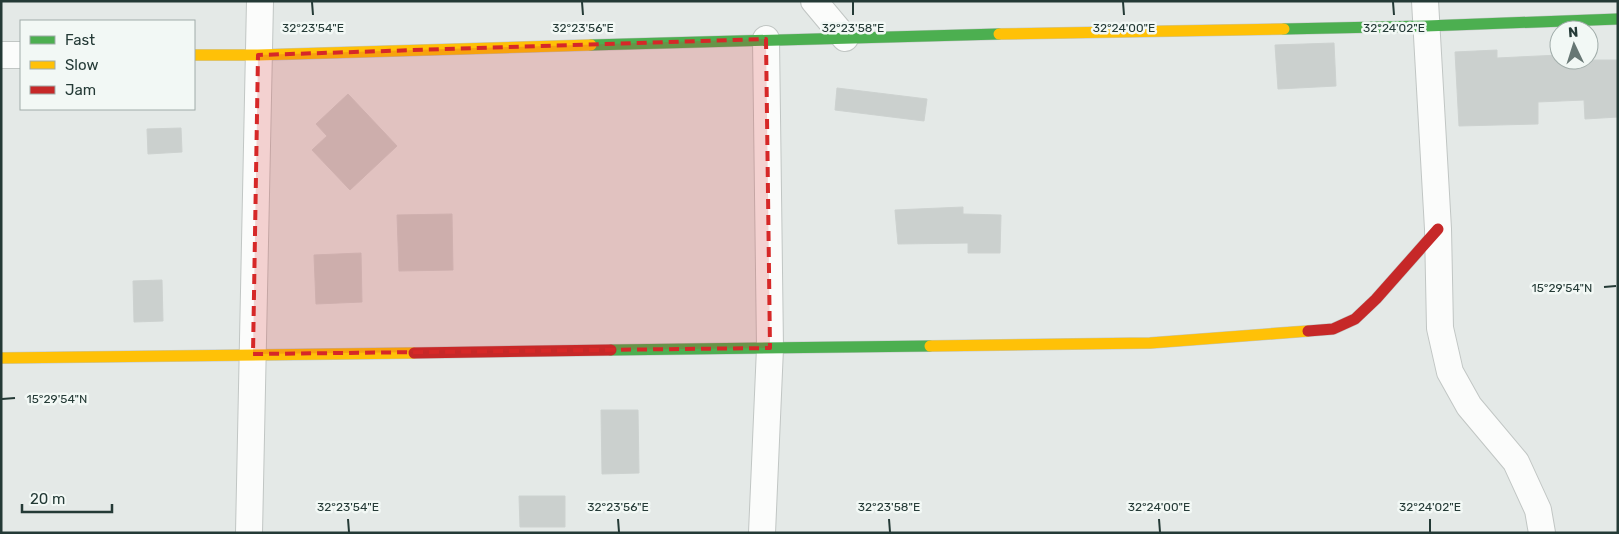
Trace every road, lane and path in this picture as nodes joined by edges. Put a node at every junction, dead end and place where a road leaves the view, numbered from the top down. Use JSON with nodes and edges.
{"nodes":[{"id":1,"x":260,"y":1,"type":"edge"},
{"id":2,"x":814,"y":1,"type":"edge"},
{"id":3,"x":1426,"y":14,"type":"edge"},
{"id":4,"x":1618,"y":19,"type":"edge"},
{"id":5,"x":845,"y":38,"type":"junction"},
{"id":6,"x":766,"y":39,"type":"junction"},
{"id":7,"x":1,"y":55,"type":"edge"},
{"id":8,"x":20,"y":55,"type":"edge"},
{"id":9,"x":195,"y":55,"type":"edge"},
{"id":10,"x":258,"y":55,"type":"junction"},
{"id":11,"x":1438,"y":229,"type":"junction"},
{"id":12,"x":770,"y":348,"type":"junction"},
{"id":13,"x":254,"y":354,"type":"junction"},
{"id":14,"x":1,"y":358,"type":"edge"},
{"id":15,"x":249,"y":533,"type":"edge"},
{"id":16,"x":762,"y":533,"type":"edge"},
{"id":17,"x":1542,"y":533,"type":"edge"}],
"edges":[{"from":1,"to":10,"type":"street"},
{"from":2,"to":5,"type":"street"},
{"from":3,"to":4,"type":"street"},
{"from":3,"to":5,"type":"street"},
{"from":3,"to":11,"type":"street"},
{"from":5,"to":6,"type":"street"},
{"from":6,"to":10,"type":"street"},
{"from":6,"to":12,"type":"street"},
{"from":7,"to":8,"type":"street"},
{"from":9,"to":10,"type":"street"},
{"from":10,"to":13,"type":"street"},
{"from":11,"to":12,"type":"street"},
{"from":11,"to":17,"type":"street"},
{"from":12,"to":13,"type":"street"},
{"from":12,"to":16,"type":"street"},
{"from":13,"to":14,"type":"street"},
{"from":13,"to":15,"type":"street"}]}
